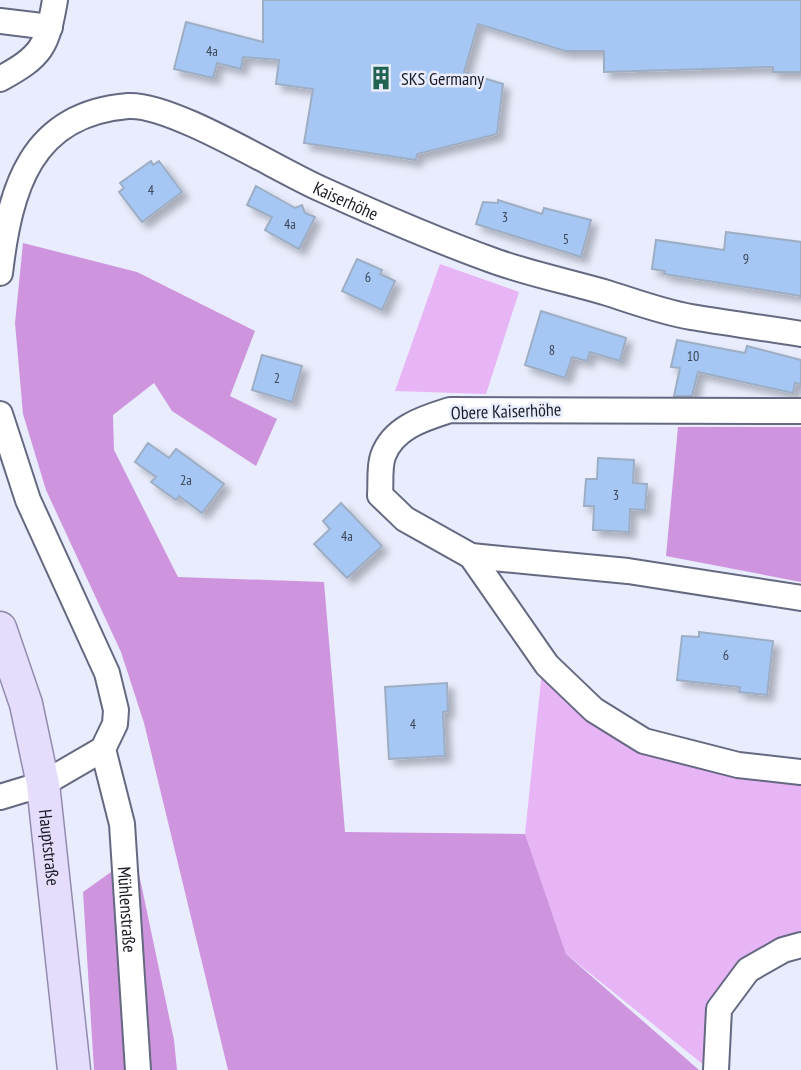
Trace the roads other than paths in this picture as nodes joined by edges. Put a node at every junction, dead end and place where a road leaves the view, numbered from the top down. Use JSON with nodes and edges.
{"nodes":[{"id":1,"x":55,"y":0,"type":"edge"},
{"id":2,"x":0,"y":21,"type":"edge"},
{"id":3,"x":50,"y":27,"type":"junction"},
{"id":4,"x":0,"y":79,"type":"edge"},
{"id":5,"x":0,"y":273,"type":"edge"},
{"id":6,"x":801,"y":334,"type":"edge"},
{"id":7,"x":801,"y":411,"type":"edge"},
{"id":8,"x":0,"y":414,"type":"edge"},
{"id":9,"x":471,"y":556,"type":"junction"},
{"id":10,"x":801,"y":598,"type":"edge"},
{"id":11,"x":0,"y":628,"type":"edge"},
{"id":12,"x":103,"y":749,"type":"junction"},
{"id":13,"x":801,"y":772,"type":"edge"},
{"id":14,"x":43,"y":784,"type":"junction"},
{"id":15,"x":1,"y":797,"type":"edge"},
{"id":16,"x":801,"y":945,"type":"edge"},
{"id":17,"x":74,"y":1070,"type":"edge"},
{"id":18,"x":138,"y":1070,"type":"edge"},
{"id":19,"x":716,"y":1070,"type":"edge"}],
"edges":[{"from":1,"to":3,"type":"street"},
{"from":2,"to":3,"type":"street"},
{"from":3,"to":4,"type":"street"},
{"from":5,"to":6,"type":"street","name":"Kaiserhöhe"},
{"from":7,"to":9,"type":"street","name":"Obere Kaiserhöhe"},
{"from":8,"to":12,"type":"street"},
{"from":9,"to":10,"type":"street","name":"Obere Kaiserhöhe"},
{"from":9,"to":13,"type":"street","name":"Obere Kaiserhöhe"},
{"from":11,"to":14,"type":"main road","name":"Hauptstraße"},
{"from":12,"to":14,"type":"street"},
{"from":12,"to":18,"type":"street","name":"Mühlenstraße"},
{"from":14,"to":15,"type":"street"},
{"from":14,"to":17,"type":"main road","name":"Hauptstraße"},
{"from":16,"to":19,"type":"street"}]}
